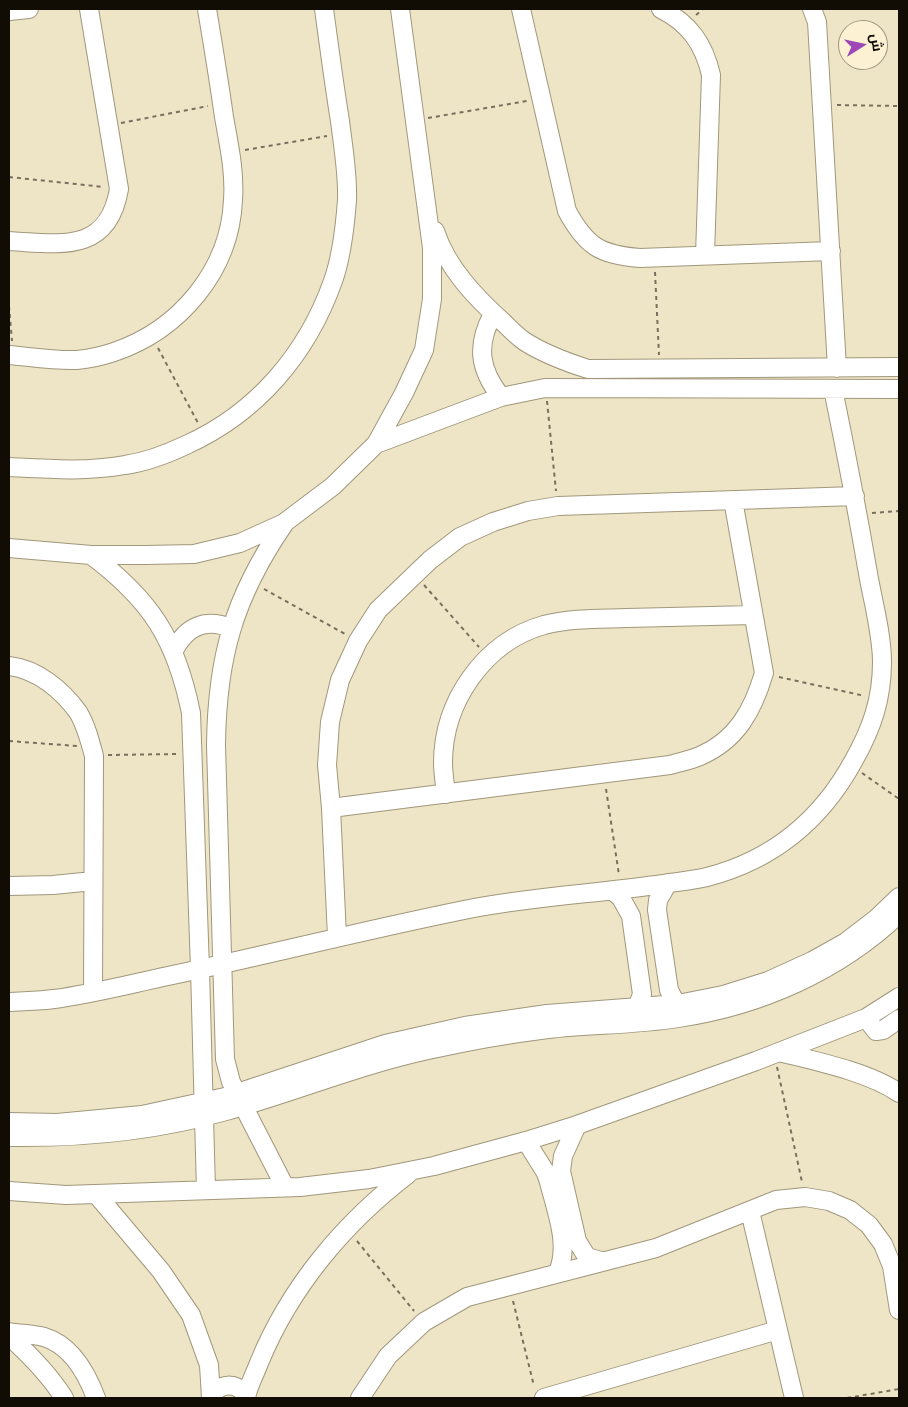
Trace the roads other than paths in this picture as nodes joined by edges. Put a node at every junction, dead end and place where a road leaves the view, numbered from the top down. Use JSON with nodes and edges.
{"nodes":[{"id":1,"x":28,"y":9,"type":"edge"},
{"id":2,"x":88,"y":9,"type":"edge"},
{"id":3,"x":207,"y":9,"type":"edge"},
{"id":4,"x":324,"y":9,"type":"edge"},
{"id":5,"x":400,"y":9,"type":"edge"},
{"id":6,"x":521,"y":9,"type":"edge"},
{"id":7,"x":661,"y":9,"type":"edge"},
{"id":8,"x":812,"y":9,"type":"edge"},
{"id":9,"x":9,"y":10,"type":"edge"},
{"id":10,"x":425,"y":198,"type":"junction"},
{"id":11,"x":9,"y":241,"type":"edge"},
{"id":12,"x":831,"y":251,"type":"junction"},
{"id":13,"x":705,"y":255,"type":"junction"},
{"id":14,"x":493,"y":314,"type":"junction"},
{"id":15,"x":11,"y":356,"type":"edge"},
{"id":16,"x":838,"y":368,"type":"junction"},
{"id":17,"x":899,"y":368,"type":"edge"},
{"id":18,"x":833,"y":389,"type":"junction"},
{"id":19,"x":899,"y":389,"type":"edge"},
{"id":20,"x":500,"y":397,"type":"junction"},
{"id":21,"x":376,"y":444,"type":"junction"},
{"id":22,"x":9,"y":467,"type":"edge"},
{"id":23,"x":733,"y":500,"type":"junction"},
{"id":24,"x":857,"y":505,"type":"junction"},
{"id":25,"x":284,"y":523,"type":"junction"},
{"id":26,"x":9,"y":548,"type":"edge"},
{"id":27,"x":90,"y":555,"type":"junction"},
{"id":28,"x":753,"y":615,"type":"junction"},
{"id":29,"x":231,"y":628,"type":"junction"},
{"id":30,"x":174,"y":652,"type":"junction"},
{"id":31,"x":9,"y":666,"type":"edge"},
{"id":32,"x":446,"y":794,"type":"junction"},
{"id":33,"x":331,"y":808,"type":"junction"},
{"id":34,"x":93,"y":881,"type":"junction"},
{"id":35,"x":668,"y":883,"type":"junction"},
{"id":36,"x":9,"y":886,"type":"edge"},
{"id":37,"x":617,"y":891,"type":"junction"},
{"id":38,"x":899,"y":896,"type":"edge"},
{"id":39,"x":899,"y":914,"type":"edge"},
{"id":40,"x":337,"y":937,"type":"junction"},
{"id":41,"x":222,"y":964,"type":"junction"},
{"id":42,"x":200,"y":969,"type":"junction"},
{"id":43,"x":93,"y":992,"type":"junction"},
{"id":44,"x":899,"y":997,"type":"edge"},
{"id":45,"x":9,"y":1002,"type":"edge"},
{"id":46,"x":678,"y":1004,"type":"junction"},
{"id":47,"x":637,"y":1008,"type":"junction"},
{"id":48,"x":866,"y":1018,"type":"junction"},
{"id":49,"x":899,"y":1019,"type":"edge"},
{"id":50,"x":776,"y":1053,"type":"junction"},
{"id":51,"x":899,"y":1093,"type":"edge"},
{"id":52,"x":240,"y":1099,"type":"junction"},
{"id":53,"x":204,"y":1109,"type":"junction"},
{"id":54,"x":9,"y":1122,"type":"edge"},
{"id":55,"x":577,"y":1125,"type":"junction"},
{"id":56,"x":9,"y":1137,"type":"edge"},
{"id":57,"x":526,"y":1141,"type":"junction"},
{"id":58,"x":412,"y":1170,"type":"junction"},
{"id":59,"x":285,"y":1187,"type":"junction"},
{"id":60,"x":206,"y":1190,"type":"junction"},
{"id":61,"x":9,"y":1191,"type":"edge"},
{"id":62,"x":96,"y":1194,"type":"junction"},
{"id":63,"x":750,"y":1212,"type":"junction"},
{"id":64,"x":601,"y":1261,"type":"junction"},
{"id":65,"x":558,"y":1272,"type":"junction"},
{"id":66,"x":899,"y":1310,"type":"edge"},
{"id":67,"x":778,"y":1330,"type":"junction"},
{"id":68,"x":9,"y":1332,"type":"edge"},
{"id":69,"x":9,"y":1336,"type":"edge"},
{"id":70,"x":539,"y":1394,"type":"edge"},
{"id":71,"x":246,"y":1397,"type":"edge"},
{"id":72,"x":64,"y":1398,"type":"edge"},
{"id":73,"x":96,"y":1398,"type":"edge"},
{"id":74,"x":211,"y":1398,"type":"edge"},
{"id":75,"x":360,"y":1398,"type":"edge"},
{"id":76,"x":794,"y":1398,"type":"edge"}],
"edges":[{"from":1,"to":9,"type":"street"},
{"from":2,"to":11,"type":"street"},
{"from":3,"to":15,"type":"street"},
{"from":4,"to":22,"type":"street"},
{"from":5,"to":10,"type":"street"},
{"from":6,"to":13,"type":"street"},
{"from":7,"to":13,"type":"street"},
{"from":8,"to":12,"type":"street"},
{"from":10,"to":14,"type":"street"},
{"from":10,"to":21,"type":"street"},
{"from":12,"to":13,"type":"street"},
{"from":12,"to":16,"type":"street"},
{"from":14,"to":16,"type":"street"},
{"from":14,"to":20,"type":"street"},
{"from":16,"to":17,"type":"street"},
{"from":18,"to":19,"type":"street"},
{"from":18,"to":20,"type":"street"},
{"from":18,"to":24,"type":"street"},
{"from":20,"to":21,"type":"street"},
{"from":21,"to":25,"type":"street"},
{"from":23,"to":24,"type":"street"},
{"from":23,"to":28,"type":"street"},
{"from":23,"to":33,"type":"street"},
{"from":24,"to":35,"type":"street"},
{"from":25,"to":27,"type":"street"},
{"from":25,"to":29,"type":"street"},
{"from":26,"to":27,"type":"street"},
{"from":27,"to":30,"type":"street"},
{"from":28,"to":32,"type":"street"},
{"from":28,"to":32,"type":"street"},
{"from":29,"to":30,"type":"street"},
{"from":29,"to":41,"type":"street"},
{"from":30,"to":42,"type":"street"},
{"from":31,"to":34,"type":"street"},
{"from":32,"to":33,"type":"street"},
{"from":33,"to":40,"type":"street"},
{"from":34,"to":36,"type":"street"},
{"from":34,"to":43,"type":"street"},
{"from":35,"to":37,"type":"street"},
{"from":35,"to":46,"type":"street"},
{"from":37,"to":40,"type":"street"},
{"from":37,"to":47,"type":"street"},
{"from":38,"to":46,"type":"street"},
{"from":39,"to":52,"type":"street"},
{"from":40,"to":41,"type":"street"},
{"from":41,"to":42,"type":"street"},
{"from":41,"to":52,"type":"street"},
{"from":42,"to":43,"type":"street"},
{"from":42,"to":53,"type":"street"},
{"from":43,"to":45,"type":"street"},
{"from":44,"to":48,"type":"street"},
{"from":46,"to":47,"type":"street"},
{"from":47,"to":52,"type":"street"},
{"from":48,"to":49,"type":"street"},
{"from":48,"to":50,"type":"street"},
{"from":50,"to":51,"type":"street"},
{"from":50,"to":55,"type":"street"},
{"from":52,"to":53,"type":"street"},
{"from":52,"to":59,"type":"street"},
{"from":53,"to":54,"type":"street"},
{"from":53,"to":56,"type":"street"},
{"from":53,"to":60,"type":"street"},
{"from":55,"to":57,"type":"street"},
{"from":55,"to":64,"type":"street"},
{"from":57,"to":58,"type":"street"},
{"from":57,"to":65,"type":"street"},
{"from":58,"to":59,"type":"street"},
{"from":58,"to":71,"type":"street"},
{"from":59,"to":60,"type":"street"},
{"from":60,"to":62,"type":"street"},
{"from":61,"to":62,"type":"street"},
{"from":62,"to":74,"type":"street"},
{"from":63,"to":64,"type":"street"},
{"from":63,"to":66,"type":"street"},
{"from":63,"to":67,"type":"street"},
{"from":64,"to":65,"type":"street"},
{"from":65,"to":75,"type":"street"},
{"from":67,"to":70,"type":"street"},
{"from":67,"to":76,"type":"street"},
{"from":68,"to":73,"type":"street"},
{"from":69,"to":72,"type":"street"},
{"from":71,"to":74,"type":"street"}]}
